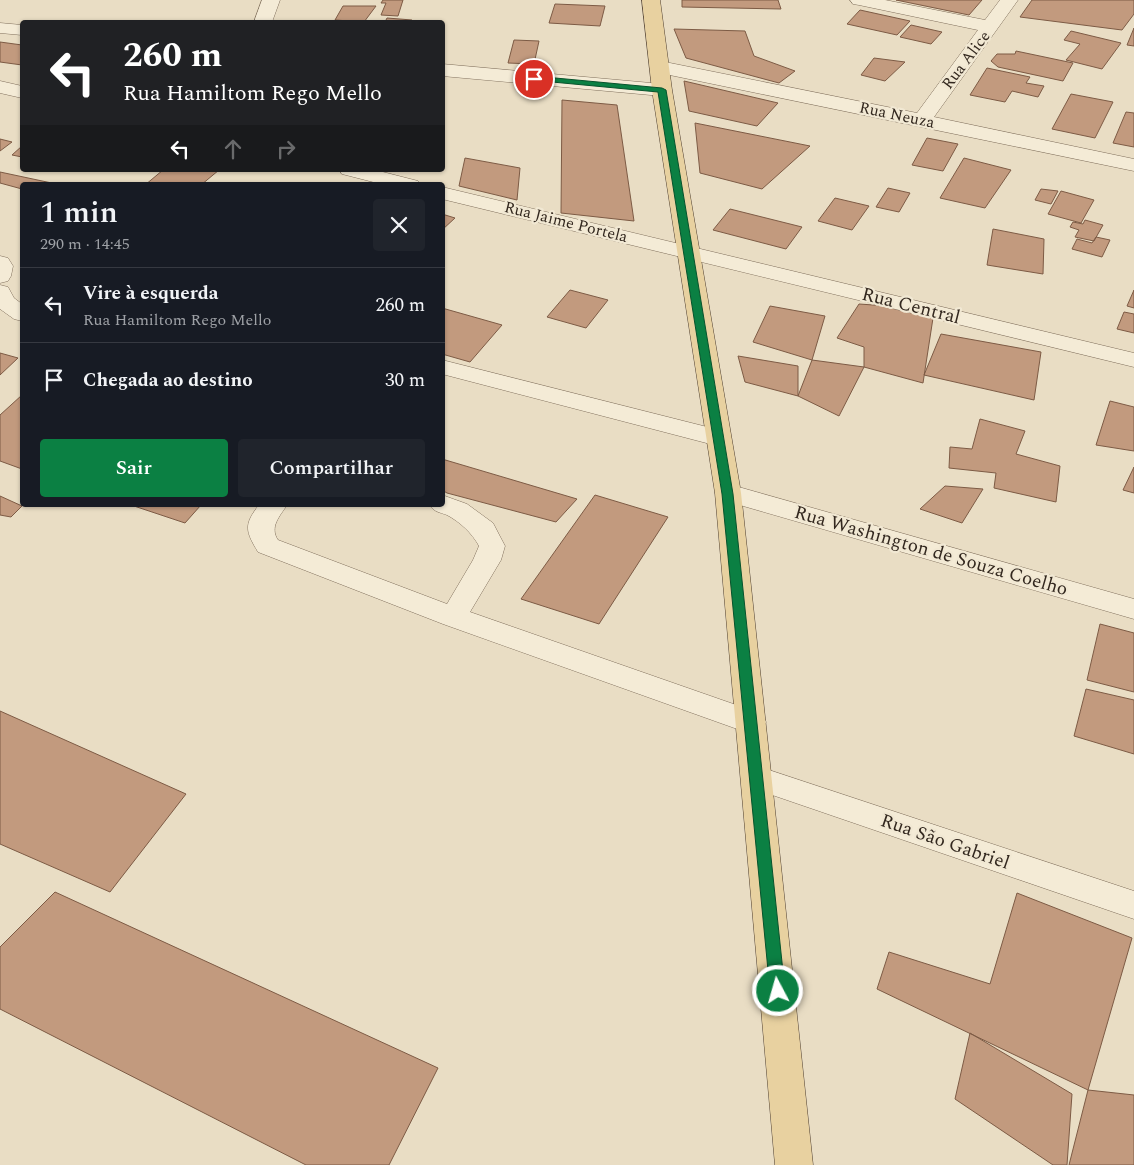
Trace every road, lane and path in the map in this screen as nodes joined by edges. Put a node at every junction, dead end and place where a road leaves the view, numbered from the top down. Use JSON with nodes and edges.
{"nodes":[{"id":1,"x":270,"y":0,"type":"edge"},
{"id":2,"x":651,"y":0,"type":"edge"},
{"id":3,"x":859,"y":0,"type":"edge"},
{"id":4,"x":1009,"y":0,"type":"edge"},
{"id":5,"x":264,"y":20,"type":"edge"},
{"id":6,"x":991,"y":27,"type":"junction"},
{"id":7,"x":0,"y":28,"type":"edge"},
{"id":8,"x":20,"y":30,"type":"edge"},
{"id":9,"x":445,"y":70,"type":"edge"},
{"id":10,"x":661,"y":78,"type":"junction"},
{"id":11,"x":0,"y":87,"type":"edge"},
{"id":12,"x":20,"y":92,"type":"edge"},
{"id":13,"x":922,"y":120,"type":"junction"},
{"id":14,"x":1134,"y":165,"type":"edge"},
{"id":15,"x":357,"y":172,"type":"edge"},
{"id":16,"x":399,"y":182,"type":"edge"},
{"id":17,"x":445,"y":193,"type":"edge"},
{"id":18,"x":689,"y":252,"type":"junction"},
{"id":19,"x":0,"y":263,"type":"edge"},
{"id":20,"x":0,"y":276,"type":"edge"},
{"id":21,"x":0,"y":292,"type":"edge"},
{"id":22,"x":20,"y":313,"type":"edge"},
{"id":23,"x":1134,"y":360,"type":"edge"},
{"id":24,"x":445,"y":369,"type":"edge"},
{"id":25,"x":718,"y":438,"type":"junction"},
{"id":26,"x":728,"y":494,"type":"junction"},
{"id":27,"x":445,"y":505,"type":"edge"},
{"id":28,"x":272,"y":507,"type":"edge"},
{"id":29,"x":1134,"y":609,"type":"edge"},
{"id":30,"x":453,"y":617,"type":"junction"},
{"id":31,"x":751,"y":722,"type":"junction"},
{"id":32,"x":757,"y":778,"type":"junction"},
{"id":33,"x":1134,"y":905,"type":"edge"},
{"id":34,"x":794,"y":1165,"type":"edge"}],
"edges":[{"from":1,"to":5,"type":"street"},
{"from":2,"to":10,"type":"main road"},
{"from":3,"to":6,"type":"street"},
{"from":4,"to":6,"type":"street","name":"Rua Alice"},
{"from":6,"to":13,"type":"street","name":"Rua Alice"},
{"from":7,"to":8,"type":"street"},
{"from":9,"to":10,"type":"street","name":"Rua Neuza"},
{"from":10,"to":13,"type":"street","name":"Rua Neuza"},
{"from":10,"to":18,"type":"main road"},
{"from":11,"to":12,"type":"street"},
{"from":13,"to":14,"type":"street","name":"Rua Neuza"},
{"from":15,"to":16,"type":"street"},
{"from":17,"to":18,"type":"street","name":"Rua Jaime Portela"},
{"from":18,"to":23,"type":"street","name":"Rua Central"},
{"from":18,"to":25,"type":"main road"},
{"from":19,"to":20,"type":"street"},
{"from":21,"to":22,"type":"street"},
{"from":24,"to":25,"type":"street"},
{"from":25,"to":26,"type":"main road"},
{"from":26,"to":29,"type":"street","name":"Rua Washington de Souza Coelho"},
{"from":26,"to":31,"type":"main road"},
{"from":27,"to":30,"type":"street"},
{"from":28,"to":30,"type":"street"},
{"from":30,"to":31,"type":"street"},
{"from":31,"to":32,"type":"main road"},
{"from":32,"to":33,"type":"street","name":"Rua São Gabriel"},
{"from":32,"to":34,"type":"main road"}]}
